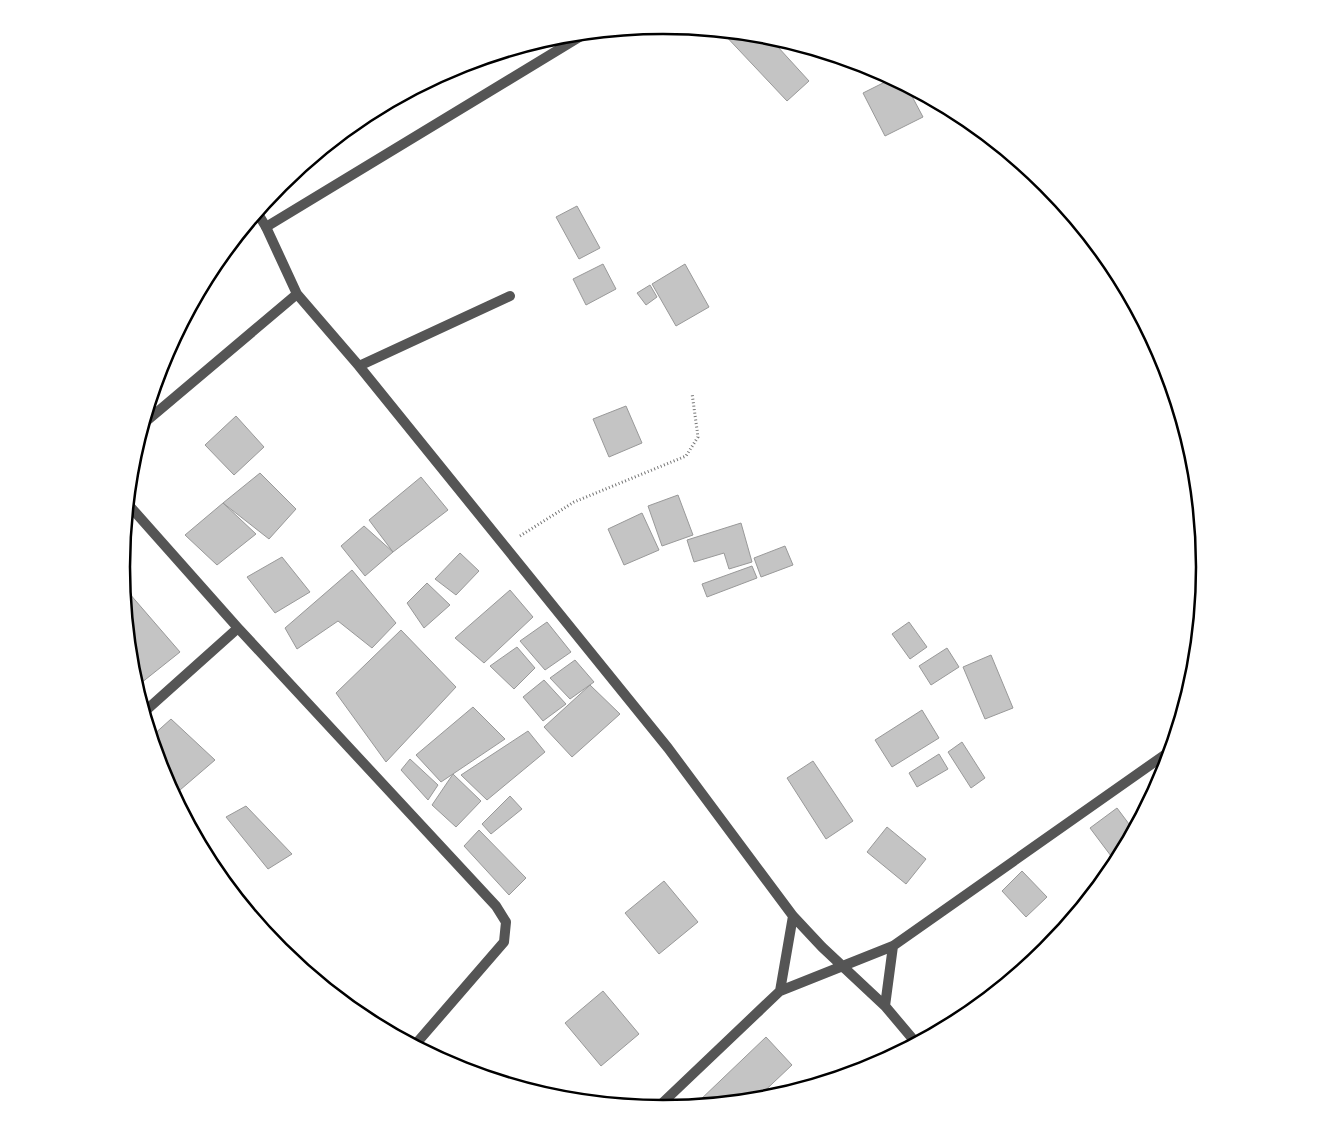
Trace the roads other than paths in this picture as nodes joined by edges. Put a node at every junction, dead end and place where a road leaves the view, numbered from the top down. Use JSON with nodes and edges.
{"nodes":[{"id":1,"x":571,"y":42,"type":"edge"},
{"id":2,"x":261,"y":218,"type":"edge"},
{"id":3,"x":266,"y":227,"type":"junction"},
{"id":4,"x":297,"y":294,"type":"junction"},
{"id":5,"x":510,"y":296,"type":"dead end"},
{"id":6,"x":359,"y":366,"type":"junction"},
{"id":7,"x":152,"y":417,"type":"edge"},
{"id":8,"x":133,"y":510,"type":"edge"},
{"id":9,"x":238,"y":628,"type":"junction"},
{"id":10,"x":149,"y":708,"type":"edge"},
{"id":11,"x":1163,"y":756,"type":"edge"},
{"id":12,"x":793,"y":916,"type":"junction"},
{"id":13,"x":893,"y":946,"type":"junction"},
{"id":14,"x":842,"y":967,"type":"junction"},
{"id":15,"x":780,"y":991,"type":"junction"},
{"id":16,"x":884,"y":1006,"type":"junction"},
{"id":17,"x":913,"y":1039,"type":"edge"},
{"id":18,"x":418,"y":1041,"type":"edge"},
{"id":19,"x":664,"y":1101,"type":"edge"}],
"edges":[{"from":1,"to":3,"type":"street"},
{"from":2,"to":3,"type":"street"},
{"from":3,"to":4,"type":"street"},
{"from":4,"to":6,"type":"street"},
{"from":4,"to":7,"type":"street"},
{"from":5,"to":6,"type":"street"},
{"from":6,"to":12,"type":"street"},
{"from":8,"to":9,"type":"street"},
{"from":9,"to":10,"type":"street"},
{"from":9,"to":18,"type":"street"},
{"from":11,"to":13,"type":"street"},
{"from":12,"to":14,"type":"street"},
{"from":12,"to":15,"type":"street"},
{"from":13,"to":14,"type":"street"},
{"from":13,"to":16,"type":"street"},
{"from":14,"to":15,"type":"street"},
{"from":14,"to":16,"type":"street"},
{"from":15,"to":19,"type":"street"},
{"from":16,"to":17,"type":"street"}]}
